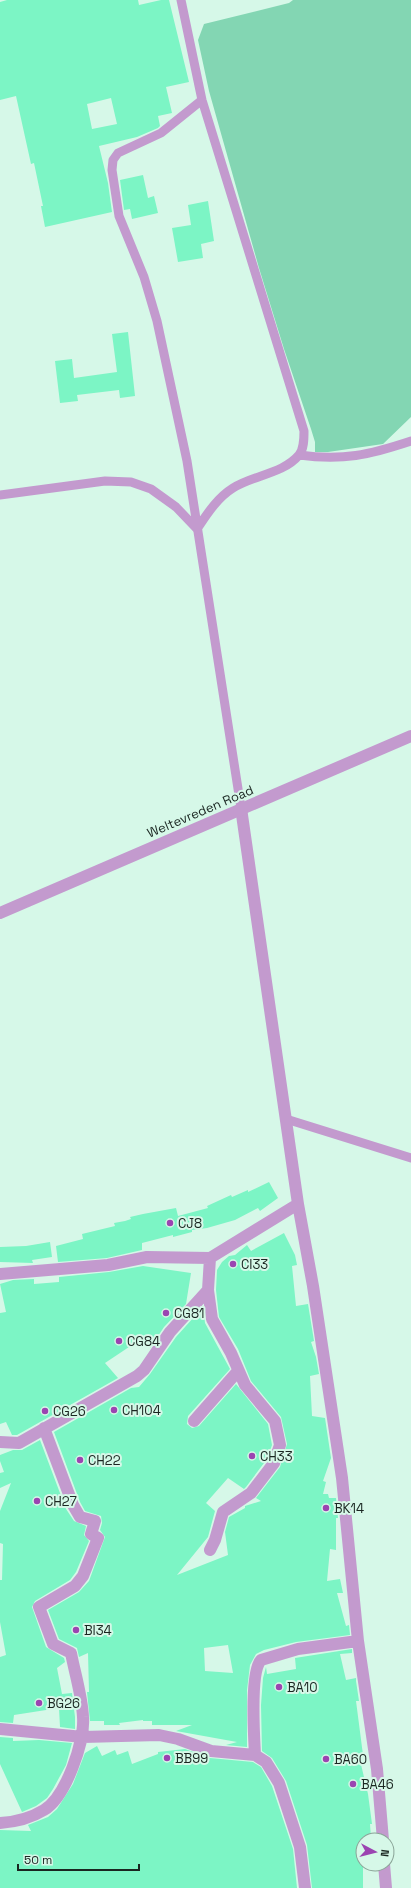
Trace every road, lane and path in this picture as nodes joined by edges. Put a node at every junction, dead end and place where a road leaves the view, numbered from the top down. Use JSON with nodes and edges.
{"nodes":[{"id":1,"x":181,"y":0,"type":"edge"},
{"id":2,"x":202,"y":100,"type":"junction"},
{"id":3,"x":411,"y":441,"type":"edge"},
{"id":4,"x":299,"y":455,"type":"junction"},
{"id":5,"x":0,"y":495,"type":"edge"},
{"id":6,"x":197,"y":529,"type":"junction"},
{"id":7,"x":411,"y":736,"type":"edge"},
{"id":8,"x":241,"y":808,"type":"junction"},
{"id":9,"x":0,"y":913,"type":"edge"},
{"id":10,"x":286,"y":1120,"type":"junction"},
{"id":11,"x":411,"y":1158,"type":"edge"},
{"id":12,"x":298,"y":1204,"type":"junction"},
{"id":13,"x":210,"y":1258,"type":"junction"},
{"id":14,"x":0,"y":1274,"type":"edge"},
{"id":15,"x":208,"y":1290,"type":"junction"},
{"id":16,"x":238,"y":1371,"type":"junction"},
{"id":17,"x":194,"y":1422,"type":"dead end"},
{"id":18,"x":44,"y":1428,"type":"junction"},
{"id":19,"x":0,"y":1442,"type":"edge"},
{"id":20,"x":210,"y":1550,"type":"dead end"},
{"id":21,"x":358,"y":1641,"type":"junction"},
{"id":22,"x":0,"y":1729,"type":"edge"},
{"id":23,"x":83,"y":1737,"type":"junction"},
{"id":24,"x":255,"y":1755,"type":"junction"},
{"id":25,"x":0,"y":1823,"type":"edge"},
{"id":26,"x":381,"y":1832,"type":"edge"},
{"id":27,"x":385,"y":1872,"type":"edge"},
{"id":28,"x":305,"y":1888,"type":"edge"},
{"id":29,"x":386,"y":1888,"type":"edge"}],
"edges":[{"from":1,"to":2,"type":"lane"},
{"from":2,"to":4,"type":"lane"},
{"from":2,"to":6,"type":"lane"},
{"from":3,"to":4,"type":"lane"},
{"from":4,"to":6,"type":"lane"},
{"from":5,"to":6,"type":"lane"},
{"from":6,"to":8,"type":"lane"},
{"from":7,"to":8,"type":"street","name":"Weltevreden Road"},
{"from":8,"to":9,"type":"street","name":"Weltevreden Road"},
{"from":8,"to":10,"type":"street"},
{"from":10,"to":11,"type":"lane"},
{"from":10,"to":12,"type":"street"},
{"from":12,"to":13,"type":"street"},
{"from":12,"to":21,"type":"street"},
{"from":13,"to":14,"type":"street"},
{"from":13,"to":15,"type":"street"},
{"from":15,"to":16,"type":"street"},
{"from":15,"to":18,"type":"street"},
{"from":16,"to":17,"type":"street"},
{"from":16,"to":20,"type":"street"},
{"from":18,"to":19,"type":"street"},
{"from":18,"to":23,"type":"street"},
{"from":21,"to":24,"type":"street"},
{"from":21,"to":26,"type":"street"},
{"from":22,"to":23,"type":"street"},
{"from":23,"to":24,"type":"street"},
{"from":23,"to":25,"type":"street"},
{"from":24,"to":28,"type":"street"},
{"from":27,"to":29,"type":"street"}]}
